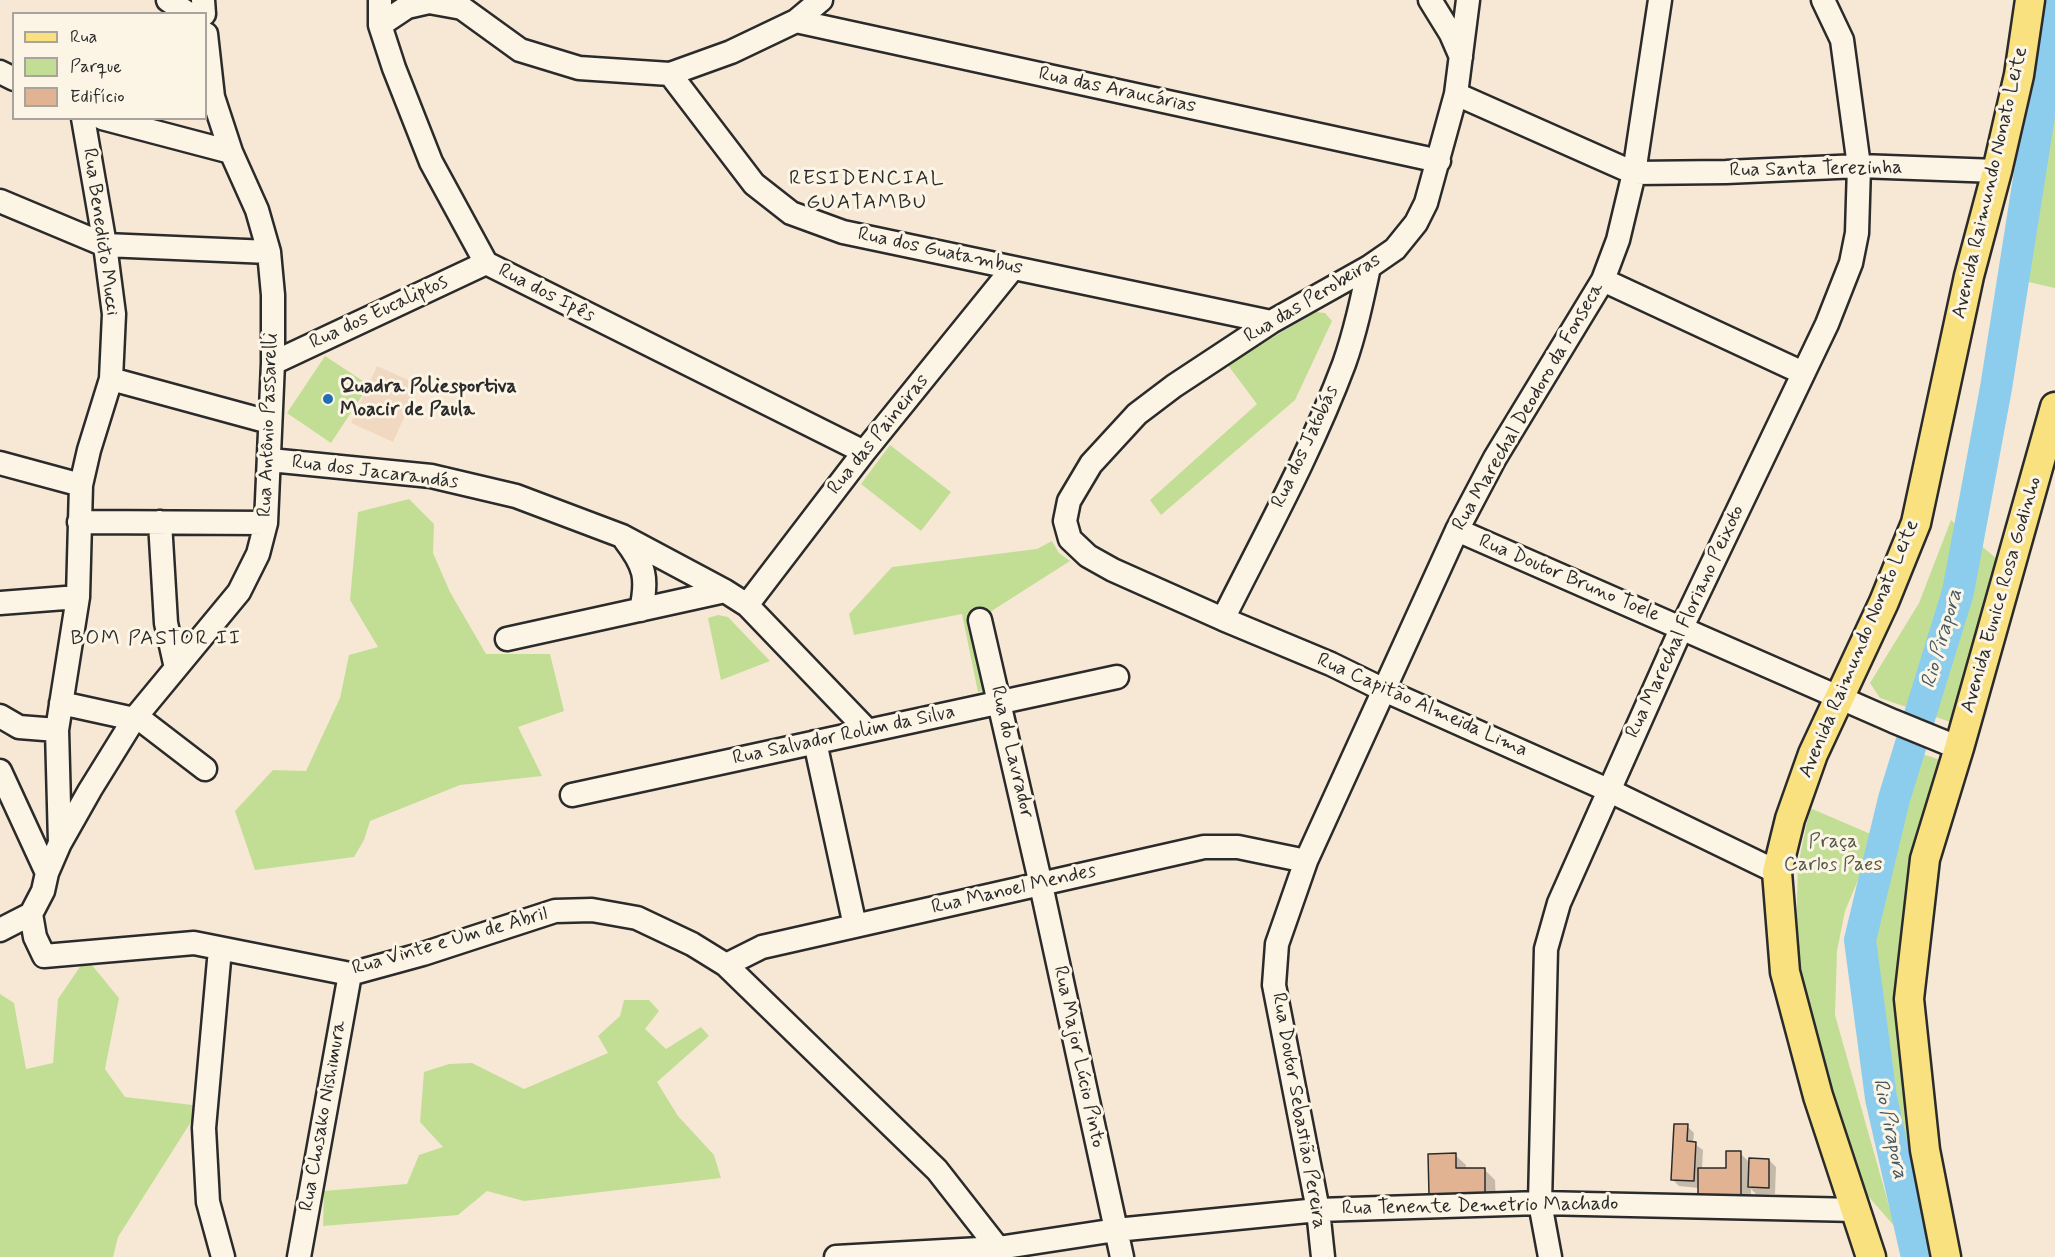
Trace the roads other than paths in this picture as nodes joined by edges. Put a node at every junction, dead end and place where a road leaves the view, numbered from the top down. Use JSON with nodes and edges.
{"nodes":[{"id":1,"x":168,"y":0,"type":"edge"},
{"id":2,"x":380,"y":0,"type":"edge"},
{"id":3,"x":821,"y":0,"type":"edge"},
{"id":4,"x":1430,"y":0,"type":"edge"},
{"id":5,"x":1468,"y":0,"type":"edge"},
{"id":6,"x":1660,"y":0,"type":"edge"},
{"id":7,"x":1823,"y":0,"type":"edge"},
{"id":8,"x":2030,"y":0,"type":"edge"},
{"id":9,"x":458,"y":4,"type":"edge"},
{"id":10,"x":186,"y":12,"type":"edge"},
{"id":11,"x":796,"y":21,"type":"junction"},
{"id":12,"x":380,"y":25,"type":"junction"},
{"id":13,"x":207,"y":43,"type":"edge"},
{"id":14,"x":1462,"y":59,"type":"junction"},
{"id":15,"x":670,"y":74,"type":"junction"},
{"id":16,"x":1456,"y":94,"type":"junction"},
{"id":17,"x":83,"y":120,"type":"edge"},
{"id":18,"x":110,"y":120,"type":"edge"},
{"id":19,"x":231,"y":152,"type":"junction"},
{"id":20,"x":1438,"y":161,"type":"junction"},
{"id":21,"x":1859,"y":166,"type":"junction"},
{"id":22,"x":1997,"y":171,"type":"junction"},
{"id":23,"x":1634,"y":173,"type":"junction"},
{"id":24,"x":0,"y":201,"type":"edge"},
{"id":25,"x":105,"y":245,"type":"junction"},
{"id":26,"x":269,"y":252,"type":"junction"},
{"id":27,"x":486,"y":263,"type":"junction"},
{"id":28,"x":1369,"y":267,"type":"junction"},
{"id":29,"x":1013,"y":268,"type":"junction"},
{"id":30,"x":1603,"y":280,"type":"junction"},
{"id":31,"x":1271,"y":322,"type":"junction"},
{"id":32,"x":273,"y":363,"type":"junction"},
{"id":33,"x":1803,"y":373,"type":"junction"},
{"id":34,"x":111,"y":379,"type":"junction"},
{"id":35,"x":2055,"y":407,"type":"edge"},
{"id":36,"x":269,"y":422,"type":"junction"},
{"id":37,"x":864,"y":452,"type":"junction"},
{"id":38,"x":270,"y":460,"type":"junction"},
{"id":39,"x":0,"y":463,"type":"edge"},
{"id":40,"x":81,"y":485,"type":"junction"},
{"id":41,"x":79,"y":522,"type":"junction"},
{"id":42,"x":160,"y":522,"type":"junction"},
{"id":43,"x":266,"y":523,"type":"junction"},
{"id":44,"x":1457,"y":530,"type":"junction"},
{"id":45,"x":622,"y":536,"type":"junction"},
{"id":46,"x":1070,"y":538,"type":"joint"},
{"id":47,"x":725,"y":591,"type":"junction"},
{"id":48,"x":78,"y":597,"type":"junction"},
{"id":49,"x":0,"y":603,"type":"edge"},
{"id":50,"x":747,"y":605,"type":"junction"},
{"id":51,"x":640,"y":610,"type":"junction"},
{"id":52,"x":980,"y":620,"type":"dead end"},
{"id":53,"x":1223,"y":620,"type":"junction"},
{"id":54,"x":1682,"y":627,"type":"junction"},
{"id":55,"x":507,"y":639,"type":"dead end"},
{"id":56,"x":176,"y":668,"type":"junction"},
{"id":57,"x":1117,"y":677,"type":"dead end"},
{"id":58,"x":1384,"y":690,"type":"junction"},
{"id":59,"x":1839,"y":697,"type":"junction"},
{"id":60,"x":999,"y":702,"type":"junction"},
{"id":61,"x":61,"y":703,"type":"junction"},
{"id":62,"x":0,"y":716,"type":"edge"},
{"id":63,"x":135,"y":718,"type":"junction"},
{"id":64,"x":57,"y":730,"type":"junction"},
{"id":65,"x":867,"y":730,"type":"junction"},
{"id":66,"x":815,"y":742,"type":"junction"},
{"id":67,"x":1952,"y":745,"type":"junction"},
{"id":68,"x":205,"y":769,"type":"dead end"},
{"id":69,"x":0,"y":771,"type":"edge"},
{"id":70,"x":1608,"y":790,"type":"junction"},
{"id":71,"x":572,"y":795,"type":"dead end"},
{"id":72,"x":60,"y":843,"type":"junction"},
{"id":73,"x":1306,"y":861,"type":"junction"},
{"id":74,"x":1777,"y":872,"type":"junction"},
{"id":75,"x":47,"y":873,"type":"junction"},
{"id":76,"x":1041,"y":885,"type":"junction"},
{"id":77,"x":31,"y":914,"type":"junction"},
{"id":78,"x":855,"y":926,"type":"junction"},
{"id":79,"x":0,"y":930,"type":"edge"},
{"id":80,"x":220,"y":949,"type":"junction"},
{"id":81,"x":726,"y":965,"type":"junction"},
{"id":82,"x":350,"y":974,"type":"junction"},
{"id":83,"x":1540,"y":1203,"type":"junction"},
{"id":84,"x":1318,"y":1210,"type":"junction"},
{"id":85,"x":1857,"y":1210,"type":"junction"},
{"id":86,"x":1116,"y":1230,"type":"junction"},
{"id":87,"x":998,"y":1248,"type":"junction"},
{"id":88,"x":223,"y":1257,"type":"edge"},
{"id":89,"x":299,"y":1257,"type":"edge"},
{"id":90,"x":841,"y":1257,"type":"edge"},
{"id":91,"x":1122,"y":1257,"type":"edge"},
{"id":92,"x":1323,"y":1257,"type":"edge"},
{"id":93,"x":1550,"y":1257,"type":"edge"},
{"id":94,"x":1871,"y":1257,"type":"edge"},
{"id":95,"x":1946,"y":1257,"type":"edge"}],
"edges":[{"from":1,"to":10,"type":"street"},
{"from":2,"to":12,"type":"street","name":"Rua dos Ipês"},
{"from":3,"to":11,"type":"street"},
{"from":4,"to":14,"type":"street"},
{"from":5,"to":14,"type":"street","name":"Rua das Perobeiras"},
{"from":6,"to":23,"type":"street","name":"Rua Marechal Deodoro da Fonseca"},
{"from":7,"to":21,"type":"street","name":"Rua Marechal Floriano Peixoto"},
{"from":8,"to":22,"type":"main road","name":"Avenida Raimundo Nonato Leite"},
{"from":9,"to":12,"type":"street"},
{"from":9,"to":15,"type":"street"},
{"from":11,"to":15,"type":"street"},
{"from":11,"to":20,"type":"street","name":"Rua das Araucárias"},
{"from":12,"to":27,"type":"street","name":"Rua dos Ipês"},
{"from":13,"to":19,"type":"street","name":"Rua Antônio Passarelli"},
{"from":14,"to":16,"type":"street","name":"Rua das Perobeiras"},
{"from":15,"to":29,"type":"street","name":"Rua dos Guatambus"},
{"from":16,"to":20,"type":"street","name":"Rua das Perobeiras"},
{"from":16,"to":23,"type":"street"},
{"from":17,"to":25,"type":"street","name":"Rua Benedicto Mucci"},
{"from":18,"to":19,"type":"street"},
{"from":19,"to":26,"type":"street","name":"Rua Antônio Passarelli"},
{"from":20,"to":28,"type":"street","name":"Rua das Perobeiras"},
{"from":21,"to":22,"type":"street","name":"Rua Santa Terezinha"},
{"from":21,"to":23,"type":"street","name":"Rua Santa Terezinha"},
{"from":21,"to":33,"type":"street","name":"Rua Marechal Floriano Peixoto"},
{"from":22,"to":59,"type":"main road","name":"Avenida Raimundo Nonato Leite"},
{"from":23,"to":30,"type":"street","name":"Rua Marechal Deodoro da Fonseca"},
{"from":24,"to":25,"type":"street"},
{"from":25,"to":26,"type":"street"},
{"from":25,"to":34,"type":"street","name":"Rua Benedicto Mucci"},
{"from":26,"to":32,"type":"street","name":"Rua Antônio Passarelli"},
{"from":27,"to":32,"type":"street","name":"Rua dos Eucaliptos"},
{"from":27,"to":37,"type":"street","name":"Rua dos Ipês"},
{"from":28,"to":31,"type":"street","name":"Rua das Perobeiras"},
{"from":28,"to":53,"type":"street","name":"Rua dos Jatobás"},
{"from":29,"to":31,"type":"street","name":"Rua dos Guatambus"},
{"from":29,"to":37,"type":"street","name":"Rua das Paineiras"},
{"from":30,"to":33,"type":"street"},
{"from":30,"to":44,"type":"street","name":"Rua Marechal Deodoro da Fonseca"},
{"from":31,"to":46,"type":"street","name":"Rua das Perobeiras"},
{"from":32,"to":36,"type":"street","name":"Rua Antônio Passarelli"},
{"from":33,"to":54,"type":"street","name":"Rua Marechal Floriano Peixoto"},
{"from":34,"to":36,"type":"street"},
{"from":34,"to":40,"type":"street","name":"Rua Benedicto Mucci"},
{"from":35,"to":67,"type":"main road","name":"Avenida Eunice Rosa Godinho"},
{"from":36,"to":38,"type":"street","name":"Rua Antônio Passarelli"},
{"from":37,"to":50,"type":"street","name":"Rua das Paineiras"},
{"from":38,"to":43,"type":"street","name":"Rua Antônio Passarelli"},
{"from":38,"to":45,"type":"street","name":"Rua dos Jacarandás"},
{"from":39,"to":40,"type":"street"},
{"from":40,"to":41,"type":"street","name":"Rua Benedicto Mucci"},
{"from":41,"to":42,"type":"street"},
{"from":41,"to":48,"type":"street","name":"Rua Benedicto Mucci"},
{"from":42,"to":43,"type":"street"},
{"from":42,"to":56,"type":"street"},
{"from":43,"to":56,"type":"street","name":"Rua Antônio Passarelli"},
{"from":44,"to":54,"type":"street","name":"Rua Doutor Bruno Toele"},
{"from":44,"to":58,"type":"street","name":"Rua Marechal Deodoro da Fonseca"},
{"from":45,"to":47,"type":"street","name":"Rua dos Jacarandás"},
{"from":45,"to":51,"type":"street"},
{"from":46,"to":53,"type":"street","name":"Rua Capitão Almeida Lima"},
{"from":47,"to":50,"type":"street","name":"Rua dos Jacarandás"},
{"from":47,"to":51,"type":"street"},
{"from":48,"to":49,"type":"street"},
{"from":48,"to":61,"type":"street","name":"Rua Benedicto Mucci"},
{"from":50,"to":65,"type":"street","name":"Rua dos Jacarandás"},
{"from":51,"to":55,"type":"street"},
{"from":52,"to":60,"type":"street","name":"Rua do Lavrador"},
{"from":53,"to":58,"type":"street","name":"Rua Capitão Almeida Lima"},
{"from":54,"to":59,"type":"street","name":"Rua Doutor Bruno Toele"},
{"from":54,"to":70,"type":"street","name":"Rua Marechal Floriano Peixoto"},
{"from":56,"to":63,"type":"street","name":"Rua Antônio Passarelli"},
{"from":57,"to":60,"type":"street","name":"Rua Salvador Rolim da Silva"},
{"from":58,"to":70,"type":"street","name":"Rua Capitão Almeida Lima"},
{"from":58,"to":73,"type":"street","name":"Rua Marechal Deodoro da Fonseca"},
{"from":59,"to":67,"type":"street","name":"Rua Doutor Bruno Toele"},
{"from":59,"to":74,"type":"main road","name":"Avenida Raimundo Nonato Leite"},
{"from":60,"to":65,"type":"street","name":"Rua Salvador Rolim da Silva"},
{"from":60,"to":76,"type":"street","name":"Rua do Lavrador"},
{"from":61,"to":63,"type":"street"},
{"from":61,"to":64,"type":"street","name":"Rua Benedicto Mucci"},
{"from":62,"to":64,"type":"street"},
{"from":63,"to":68,"type":"street"},
{"from":63,"to":72,"type":"street","name":"Rua Antônio Passarelli"},
{"from":64,"to":72,"type":"street","name":"Rua Benedicto Mucci"},
{"from":65,"to":66,"type":"street","name":"Rua Salvador Rolim da Silva"},
{"from":66,"to":71,"type":"street","name":"Rua Salvador Rolim da Silva"},
{"from":66,"to":78,"type":"street"},
{"from":67,"to":95,"type":"main road","name":"Avenida Eunice Rosa Godinho"},
{"from":69,"to":75,"type":"street"},
{"from":70,"to":74,"type":"street","name":"Rua Capitão Almeida Lima"},
{"from":70,"to":83,"type":"street","name":"Rua Marechal Floriano Peixoto"},
{"from":72,"to":75,"type":"street","name":"Rua Antônio Passarelli"},
{"from":73,"to":76,"type":"street","name":"Rua Manoel Mendes"},
{"from":73,"to":84,"type":"street","name":"Rua Doutor Sebastião Pereira"},
{"from":74,"to":85,"type":"main road","name":"Avenida Raimundo Nonato Leite"},
{"from":75,"to":77,"type":"street","name":"Rua Antônio Passarelli"},
{"from":76,"to":78,"type":"street","name":"Rua Manoel Mendes"},
{"from":76,"to":86,"type":"street","name":"Rua Major Lúcio Pinto"},
{"from":77,"to":79,"type":"street"},
{"from":77,"to":80,"type":"street","name":"Rua Vinte e Um de Abril"},
{"from":78,"to":81,"type":"street","name":"Rua Manoel Mendes"},
{"from":80,"to":82,"type":"street","name":"Rua Vinte e Um de Abril"},
{"from":80,"to":88,"type":"street"},
{"from":81,"to":82,"type":"street","name":"Rua Vinte e Um de Abril"},
{"from":81,"to":87,"type":"street","name":"Rua Vinte e Um de Abril"},
{"from":82,"to":89,"type":"street","name":"Rua Chosako Nishimura"},
{"from":83,"to":84,"type":"street","name":"Rua Tenente Demetrio Machado"},
{"from":83,"to":85,"type":"street","name":"Rua Tenente Demetrio Machado"},
{"from":83,"to":93,"type":"street","name":"Rua Marechal Floriano Peixoto"},
{"from":84,"to":86,"type":"street","name":"Rua Tenente Demetrio Machado"},
{"from":84,"to":92,"type":"street","name":"Rua Doutor Sebastião Pereira"},
{"from":85,"to":94,"type":"main road","name":"Avenida Raimundo Nonato Leite"},
{"from":86,"to":87,"type":"street","name":"Rua Tenente Demetrio Machado"},
{"from":86,"to":91,"type":"street","name":"Rua Major Lúcio Pinto"},
{"from":87,"to":90,"type":"street","name":"Rua Tenente Demetrio Machado"}]}
